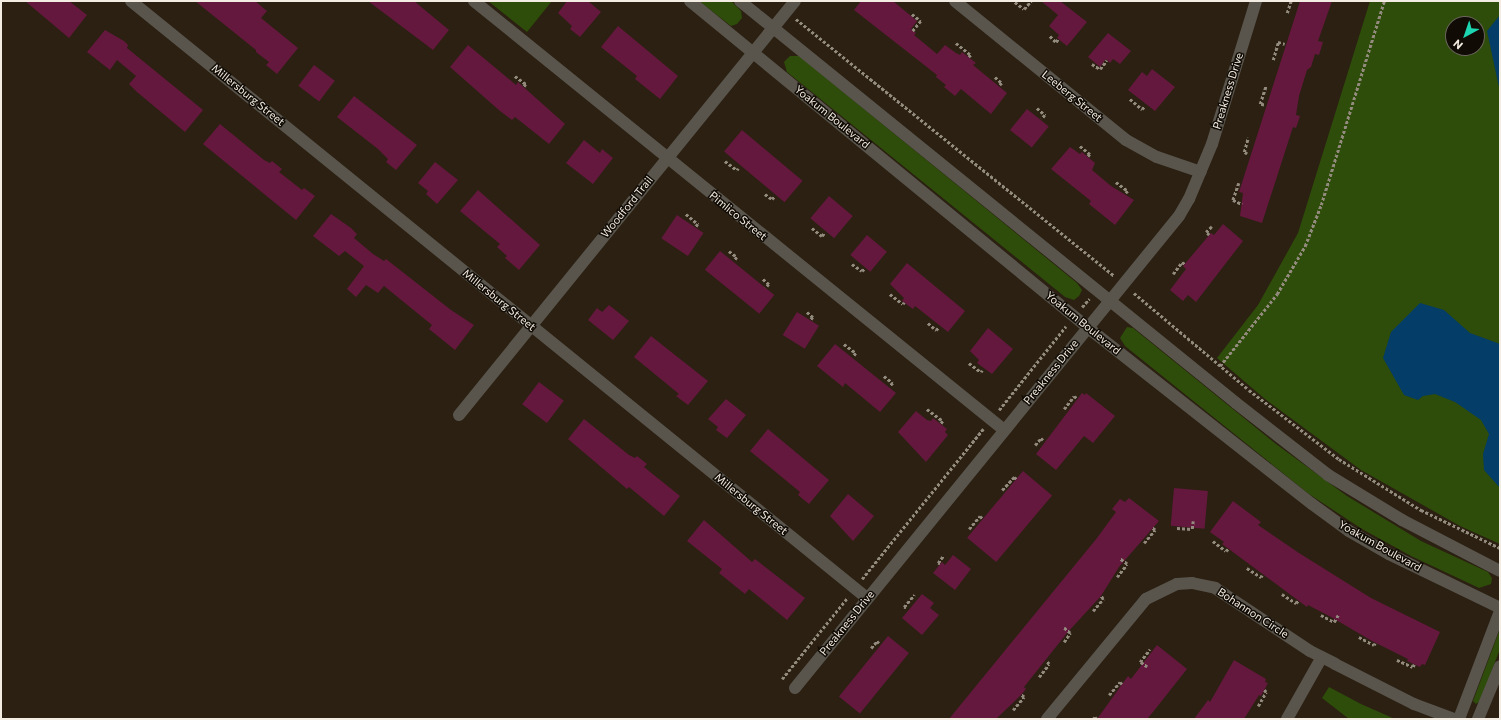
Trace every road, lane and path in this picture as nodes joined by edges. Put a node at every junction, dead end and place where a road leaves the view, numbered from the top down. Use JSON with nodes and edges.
{"nodes":[{"id":1,"x":131,"y":1,"type":"edge"},
{"id":2,"x":474,"y":1,"type":"edge"},
{"id":3,"x":690,"y":1,"type":"edge"},
{"id":4,"x":740,"y":1,"type":"edge"},
{"id":5,"x":795,"y":1,"type":"edge"},
{"id":6,"x":955,"y":1,"type":"edge"},
{"id":7,"x":1031,"y":1,"type":"edge"},
{"id":8,"x":1256,"y":1,"type":"edge"},
{"id":9,"x":1291,"y":1,"type":"edge"},
{"id":10,"x":1384,"y":1,"type":"edge"},
{"id":11,"x":1015,"y":2,"type":"edge"},
{"id":12,"x":1287,"y":13,"type":"dead end"},
{"id":13,"x":912,"y":14,"type":"dead end"},
{"id":14,"x":794,"y":18,"type":"dead end"},
{"id":15,"x":773,"y":28,"type":"junction"},
{"id":16,"x":914,"y":31,"type":"dead end"},
{"id":17,"x":1050,"y":36,"type":"dead end"},
{"id":18,"x":1058,"y":39,"type":"dead end"},
{"id":19,"x":956,"y":43,"type":"dead end"},
{"id":20,"x":1285,"y":44,"type":"dead end"},
{"id":21,"x":753,"y":53,"type":"junction"},
{"id":22,"x":969,"y":57,"type":"dead end"},
{"id":23,"x":1107,"y":60,"type":"dead end"},
{"id":24,"x":1273,"y":60,"type":"dead end"},
{"id":25,"x":1092,"y":64,"type":"dead end"},
{"id":26,"x":515,"y":76,"type":"dead end"},
{"id":27,"x":995,"y":77,"type":"dead end"},
{"id":28,"x":1000,"y":85,"type":"dead end"},
{"id":29,"x":1266,"y":86,"type":"dead end"},
{"id":30,"x":524,"y":87,"type":"dead end"},
{"id":31,"x":1130,"y":99,"type":"dead end"},
{"id":32,"x":1264,"y":105,"type":"dead end"},
{"id":33,"x":1144,"y":107,"type":"dead end"},
{"id":34,"x":1037,"y":108,"type":"dead end"},
{"id":35,"x":1042,"y":119,"type":"dead end"},
{"id":36,"x":1248,"y":138,"type":"dead end"},
{"id":37,"x":1080,"y":146,"type":"dead end"},
{"id":38,"x":1247,"y":154,"type":"dead end"},
{"id":39,"x":1088,"y":157,"type":"dead end"},
{"id":40,"x":667,"y":158,"type":"junction"},
{"id":41,"x":725,"y":161,"type":"dead end"},
{"id":42,"x":738,"y":168,"type":"dead end"},
{"id":43,"x":1201,"y":172,"type":"junction"},
{"id":44,"x":1116,"y":182,"type":"dead end"},
{"id":45,"x":1239,"y":183,"type":"dead end"},
{"id":46,"x":1126,"y":193,"type":"dead end"},
{"id":47,"x":765,"y":194,"type":"dead end"},
{"id":48,"x":774,"y":197,"type":"dead end"},
{"id":49,"x":1242,"y":204,"type":"dead end"},
{"id":50,"x":686,"y":214,"type":"dead end"},
{"id":51,"x":1212,"y":226,"type":"dead end"},
{"id":52,"x":696,"y":227,"type":"dead end"},
{"id":53,"x":812,"y":228,"type":"dead end"},
{"id":54,"x":824,"y":234,"type":"dead end"},
{"id":55,"x":1210,"y":235,"type":"dead end"},
{"id":56,"x":729,"y":251,"type":"dead end"},
{"id":57,"x":735,"y":260,"type":"dead end"},
{"id":58,"x":852,"y":264,"type":"dead end"},
{"id":59,"x":1185,"y":264,"type":"dead end"},
{"id":60,"x":864,"y":269,"type":"dead end"},
{"id":61,"x":1172,"y":274,"type":"dead end"},
{"id":62,"x":1114,"y":276,"type":"dead end"},
{"id":63,"x":763,"y":279,"type":"dead end"},
{"id":64,"x":766,"y":288,"type":"dead end"},
{"id":65,"x":1096,"y":289,"type":"junction"},
{"id":66,"x":1131,"y":290,"type":"dead end"},
{"id":67,"x":890,"y":294,"type":"dead end"},
{"id":68,"x":1109,"y":300,"type":"junction"},
{"id":69,"x":904,"y":302,"type":"dead end"},
{"id":70,"x":806,"y":312,"type":"dead end"},
{"id":71,"x":1075,"y":316,"type":"junction"},
{"id":72,"x":811,"y":320,"type":"dead end"},
{"id":73,"x":928,"y":323,"type":"dead end"},
{"id":74,"x":531,"y":326,"type":"junction"},
{"id":75,"x":1087,"y":327,"type":"junction"},
{"id":76,"x":938,"y":328,"type":"dead end"},
{"id":77,"x":844,"y":344,"type":"dead end"},
{"id":78,"x":854,"y":356,"type":"dead end"},
{"id":79,"x":969,"y":363,"type":"dead end"},
{"id":80,"x":1220,"y":366,"type":"junction"},
{"id":81,"x":982,"y":370,"type":"dead end"},
{"id":82,"x":884,"y":376,"type":"dead end"},
{"id":83,"x":890,"y":386,"type":"dead end"},
{"id":84,"x":1077,"y":398,"type":"dead end"},
{"id":85,"x":928,"y":409,"type":"dead end"},
{"id":86,"x":1064,"y":409,"type":"dead end"},
{"id":87,"x":999,"y":410,"type":"dead end"},
{"id":88,"x":460,"y":415,"type":"dead end"},
{"id":89,"x":941,"y":424,"type":"dead end"},
{"id":90,"x":983,"y":430,"type":"dead end"},
{"id":91,"x":1003,"y":430,"type":"junction"},
{"id":92,"x":1043,"y":440,"type":"dead end"},
{"id":93,"x":1035,"y":445,"type":"dead end"},
{"id":94,"x":1017,"y":479,"type":"dead end"},
{"id":95,"x":1002,"y":490,"type":"dead end"},
{"id":96,"x":983,"y":519,"type":"dead end"},
{"id":97,"x":1193,"y":521,"type":"dead end"},
{"id":98,"x":1152,"y":528,"type":"dead end"},
{"id":99,"x":1177,"y":528,"type":"dead end"},
{"id":100,"x":969,"y":529,"type":"dead end"},
{"id":101,"x":1213,"y":541,"type":"dead end"},
{"id":102,"x":1144,"y":543,"type":"dead end"},
{"id":103,"x":1500,"y":548,"type":"edge"},
{"id":104,"x":1228,"y":549,"type":"dead end"},
{"id":105,"x":944,"y":556,"type":"dead end"},
{"id":106,"x":1120,"y":559,"type":"dead end"},
{"id":107,"x":940,"y":564,"type":"dead end"},
{"id":108,"x":1247,"y":568,"type":"dead end"},
{"id":109,"x":1500,"y":571,"type":"edge"},
{"id":110,"x":1262,"y":574,"type":"dead end"},
{"id":111,"x":1117,"y":577,"type":"dead end"},
{"id":112,"x":864,"y":578,"type":"dead end"},
{"id":113,"x":1282,"y":594,"type":"dead end"},
{"id":114,"x":914,"y":595,"type":"dead end"},
{"id":115,"x":1101,"y":596,"type":"dead end"},
{"id":116,"x":847,"y":598,"type":"dead end"},
{"id":117,"x":867,"y":598,"type":"junction"},
{"id":118,"x":1298,"y":601,"type":"dead end"},
{"id":119,"x":906,"y":608,"type":"dead end"},
{"id":120,"x":1500,"y":610,"type":"edge"},
{"id":121,"x":1093,"y":612,"type":"dead end"},
{"id":122,"x":1321,"y":615,"type":"dead end"},
{"id":123,"x":1338,"y":616,"type":"dead end"},
{"id":124,"x":1064,"y":628,"type":"dead end"},
{"id":125,"x":1359,"y":637,"type":"dead end"},
{"id":126,"x":1064,"y":642,"type":"dead end"},
{"id":127,"x":879,"y":643,"type":"dead end"},
{"id":128,"x":1375,"y":643,"type":"dead end"},
{"id":129,"x":871,"y":648,"type":"dead end"},
{"id":130,"x":1150,"y":649,"type":"dead end"},
{"id":131,"x":1322,"y":657,"type":"junction"},
{"id":132,"x":1397,"y":660,"type":"dead end"},
{"id":133,"x":1047,"y":662,"type":"dead end"},
{"id":134,"x":1414,"y":664,"type":"dead end"},
{"id":135,"x":1500,"y":666,"type":"edge"},
{"id":136,"x":1147,"y":667,"type":"dead end"},
{"id":137,"x":1039,"y":677,"type":"dead end"},
{"id":138,"x":782,"y":679,"type":"dead end"},
{"id":139,"x":1122,"y":684,"type":"dead end"},
{"id":140,"x":795,"y":688,"type":"dead end"},
{"id":141,"x":1264,"y":690,"type":"dead end"},
{"id":142,"x":1021,"y":695,"type":"dead end"},
{"id":143,"x":1109,"y":695,"type":"dead end"},
{"id":144,"x":1258,"y":706,"type":"dead end"},
{"id":145,"x":1013,"y":710,"type":"dead end"},
{"id":146,"x":1047,"y":719,"type":"edge"},
{"id":147,"x":1093,"y":719,"type":"edge"},
{"id":148,"x":1097,"y":719,"type":"edge"},
{"id":149,"x":1287,"y":719,"type":"edge"},
{"id":150,"x":1454,"y":719,"type":"edge"},
{"id":151,"x":1459,"y":719,"type":"edge"},
{"id":152,"x":1478,"y":719,"type":"edge"}],
"edges":[{"from":1,"to":74,"type":"street","name":"Millersburg Street"},
{"from":2,"to":40,"type":"street","name":"Pimlico Street"},
{"from":3,"to":21,"type":"street","name":"Yoakum Boulevard"},
{"from":4,"to":15,"type":"street"},
{"from":5,"to":15,"type":"street","name":"Woodford Trail"},
{"from":6,"to":43,"type":"street","name":"Leeberg Street"},
{"from":7,"to":11,"type":"path"},
{"from":8,"to":43,"type":"street","name":"Preakness Drive"},
{"from":9,"to":12,"type":"path"},
{"from":10,"to":80,"type":"path"},
{"from":13,"to":16,"type":"path"},
{"from":14,"to":62,"type":"path"},
{"from":15,"to":21,"type":"street","name":"Woodford Trail"},
{"from":15,"to":65,"type":"street"},
{"from":17,"to":18,"type":"path"},
{"from":19,"to":22,"type":"path"},
{"from":20,"to":24,"type":"path"},
{"from":21,"to":40,"type":"street","name":"Woodford Trail"},
{"from":21,"to":71,"type":"street","name":"Yoakum Boulevard"},
{"from":23,"to":25,"type":"path"},
{"from":26,"to":30,"type":"path"},
{"from":27,"to":28,"type":"path"},
{"from":29,"to":32,"type":"path"},
{"from":31,"to":33,"type":"path"},
{"from":34,"to":35,"type":"path"},
{"from":36,"to":38,"type":"path"},
{"from":37,"to":39,"type":"path"},
{"from":40,"to":74,"type":"street","name":"Woodford Trail"},
{"from":40,"to":91,"type":"street","name":"Pimlico Street"},
{"from":41,"to":42,"type":"path"},
{"from":43,"to":68,"type":"street","name":"Preakness Drive"},
{"from":44,"to":46,"type":"path"},
{"from":45,"to":49,"type":"path"},
{"from":47,"to":48,"type":"path"},
{"from":50,"to":52,"type":"path"},
{"from":51,"to":55,"type":"path"},
{"from":53,"to":54,"type":"path"},
{"from":56,"to":57,"type":"path"},
{"from":58,"to":60,"type":"path"},
{"from":59,"to":61,"type":"path"},
{"from":63,"to":64,"type":"path"},
{"from":65,"to":68,"type":"street"},
{"from":65,"to":71,"type":"path"},
{"from":66,"to":80,"type":"path"},
{"from":67,"to":69,"type":"path"},
{"from":68,"to":75,"type":"street","name":"Preakness Drive"},
{"from":68,"to":109,"type":"street"},
{"from":70,"to":72,"type":"path"},
{"from":71,"to":75,"type":"street","name":"Yoakum Boulevard"},
{"from":71,"to":87,"type":"path"},
{"from":73,"to":76,"type":"path"},
{"from":74,"to":88,"type":"street","name":"Woodford Trail"},
{"from":74,"to":117,"type":"street","name":"Millersburg Street"},
{"from":75,"to":91,"type":"street","name":"Preakness Drive"},
{"from":75,"to":120,"type":"street","name":"Yoakum Boulevard"},
{"from":77,"to":78,"type":"path"},
{"from":79,"to":81,"type":"path"},
{"from":80,"to":103,"type":"path"},
{"from":82,"to":83,"type":"path"},
{"from":84,"to":86,"type":"path"},
{"from":85,"to":89,"type":"path"},
{"from":90,"to":112,"type":"path"},
{"from":91,"to":117,"type":"street","name":"Preakness Drive"},
{"from":92,"to":93,"type":"path"},
{"from":94,"to":95,"type":"path"},
{"from":96,"to":100,"type":"path"},
{"from":97,"to":99,"type":"path"},
{"from":98,"to":102,"type":"path"},
{"from":101,"to":104,"type":"path"},
{"from":105,"to":107,"type":"path"},
{"from":106,"to":111,"type":"path"},
{"from":108,"to":110,"type":"path"},
{"from":113,"to":118,"type":"path"},
{"from":114,"to":119,"type":"path"},
{"from":115,"to":121,"type":"path"},
{"from":116,"to":138,"type":"path"},
{"from":117,"to":140,"type":"street","name":"Preakness Drive"},
{"from":120,"to":151,"type":"street"},
{"from":122,"to":123,"type":"path"},
{"from":124,"to":126,"type":"path"},
{"from":125,"to":128,"type":"path"},
{"from":127,"to":129,"type":"path"},
{"from":130,"to":136,"type":"path"},
{"from":131,"to":146,"type":"street","name":"Bohannon Circle"},
{"from":131,"to":149,"type":"street"},
{"from":131,"to":150,"type":"street","name":"Bohannon Circle"},
{"from":132,"to":134,"type":"path"},
{"from":133,"to":137,"type":"path"},
{"from":135,"to":152,"type":"street"},
{"from":139,"to":143,"type":"path"},
{"from":141,"to":144,"type":"path"},
{"from":142,"to":145,"type":"path"},
{"from":147,"to":148,"type":"path"}]}
